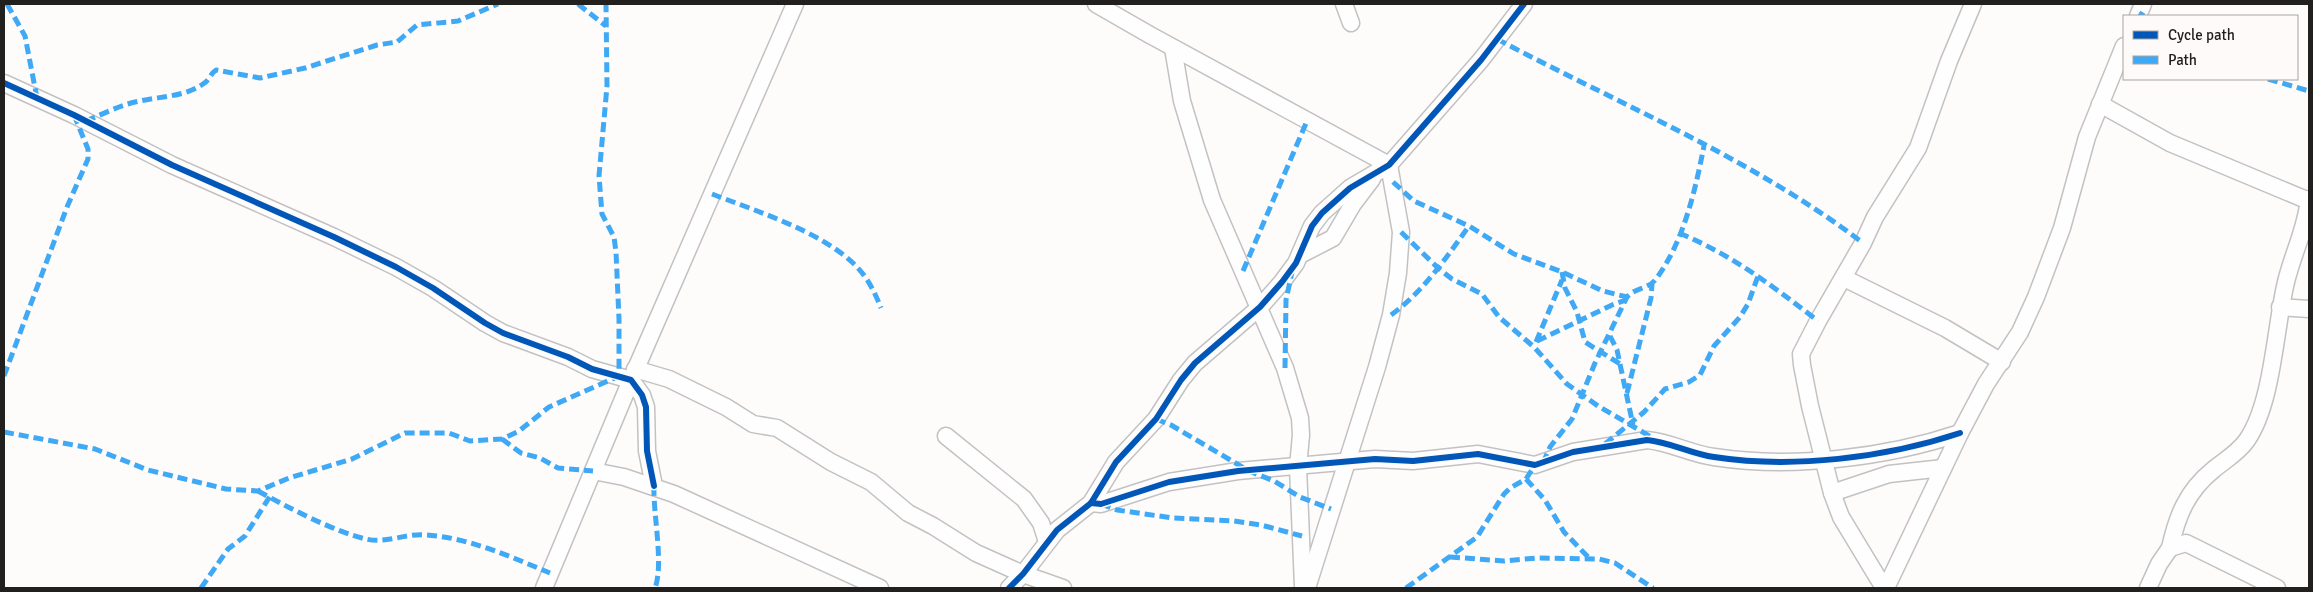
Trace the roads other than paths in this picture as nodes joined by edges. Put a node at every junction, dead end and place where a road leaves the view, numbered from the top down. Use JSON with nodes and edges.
{"nodes":[{"id":1,"x":795,"y":4,"type":"edge"},
{"id":2,"x":1096,"y":4,"type":"edge"},
{"id":3,"x":1344,"y":4,"type":"edge"},
{"id":4,"x":1524,"y":4,"type":"edge"},
{"id":5,"x":1972,"y":4,"type":"edge"},
{"id":6,"x":1351,"y":23,"type":"dead end"},
{"id":7,"x":1173,"y":48,"type":"junction"},
{"id":8,"x":2123,"y":48,"type":"edge"},
{"id":9,"x":4,"y":84,"type":"edge"},
{"id":10,"x":2100,"y":104,"type":"junction"},
{"id":11,"x":1383,"y":169,"type":"junction"},
{"id":12,"x":2309,"y":200,"type":"edge"},
{"id":13,"x":1300,"y":255,"type":"junction"},
{"id":14,"x":1844,"y":278,"type":"junction"},
{"id":15,"x":1260,"y":307,"type":"junction"},
{"id":16,"x":2280,"y":307,"type":"junction"},
{"id":17,"x":2309,"y":309,"type":"edge"},
{"id":18,"x":2002,"y":362,"type":"junction"},
{"id":19,"x":633,"y":374,"type":"junction"},
{"id":20,"x":1960,"y":433,"type":"junction"},
{"id":21,"x":946,"y":436,"type":"dead end"},
{"id":22,"x":1825,"y":459,"type":"junction"},
{"id":23,"x":1346,"y":463,"type":"junction"},
{"id":24,"x":1298,"y":467,"type":"junction"},
{"id":25,"x":1943,"y":468,"type":"junction"},
{"id":26,"x":593,"y":471,"type":"junction"},
{"id":27,"x":654,"y":486,"type":"junction"},
{"id":28,"x":1832,"y":493,"type":"junction"},
{"id":29,"x":1091,"y":503,"type":"junction"},
{"id":30,"x":1047,"y":542,"type":"junction"},
{"id":31,"x":2170,"y":548,"type":"junction"},
{"id":32,"x":1023,"y":574,"type":"junction"},
{"id":33,"x":544,"y":588,"type":"edge"},
{"id":34,"x":880,"y":588,"type":"edge"},
{"id":35,"x":1009,"y":588,"type":"edge"},
{"id":36,"x":1063,"y":588,"type":"edge"},
{"id":37,"x":1303,"y":588,"type":"edge"},
{"id":38,"x":1307,"y":588,"type":"edge"},
{"id":39,"x":1885,"y":588,"type":"edge"},
{"id":40,"x":2148,"y":588,"type":"edge"},
{"id":41,"x":2277,"y":588,"type":"edge"}],
"edges":[{"from":1,"to":19,"type":"street"},
{"from":2,"to":7,"type":"street"},
{"from":3,"to":6,"type":"street"},
{"from":4,"to":11,"type":"street"},
{"from":5,"to":14,"type":"street"},
{"from":7,"to":11,"type":"street"},
{"from":7,"to":15,"type":"street"},
{"from":8,"to":10,"type":"street"},
{"from":9,"to":19,"type":"street"},
{"from":10,"to":12,"type":"street"},
{"from":10,"to":18,"type":"street"},
{"from":11,"to":13,"type":"street"},
{"from":11,"to":13,"type":"street"},
{"from":11,"to":23,"type":"street"},
{"from":12,"to":16,"type":"street"},
{"from":13,"to":15,"type":"street"},
{"from":14,"to":18,"type":"street"},
{"from":14,"to":22,"type":"street"},
{"from":15,"to":24,"type":"street"},
{"from":15,"to":29,"type":"street"},
{"from":16,"to":17,"type":"street"},
{"from":16,"to":31,"type":"street"},
{"from":18,"to":20,"type":"street"},
{"from":19,"to":26,"type":"street"},
{"from":19,"to":27,"type":"street"},
{"from":19,"to":32,"type":"street"},
{"from":20,"to":22,"type":"street"},
{"from":20,"to":25,"type":"street"},
{"from":21,"to":30,"type":"street"},
{"from":22,"to":23,"type":"street"},
{"from":22,"to":28,"type":"street"},
{"from":23,"to":24,"type":"street"},
{"from":23,"to":38,"type":"street"},
{"from":24,"to":29,"type":"street"},
{"from":24,"to":37,"type":"street"},
{"from":25,"to":28,"type":"street"},
{"from":25,"to":39,"type":"street"},
{"from":26,"to":27,"type":"street"},
{"from":26,"to":33,"type":"street"},
{"from":27,"to":34,"type":"street"},
{"from":28,"to":39,"type":"street"},
{"from":29,"to":30,"type":"street"},
{"from":30,"to":32,"type":"street"},
{"from":31,"to":40,"type":"street"},
{"from":31,"to":41,"type":"street"},
{"from":32,"to":35,"type":"street"},
{"from":32,"to":36,"type":"street"}]}
